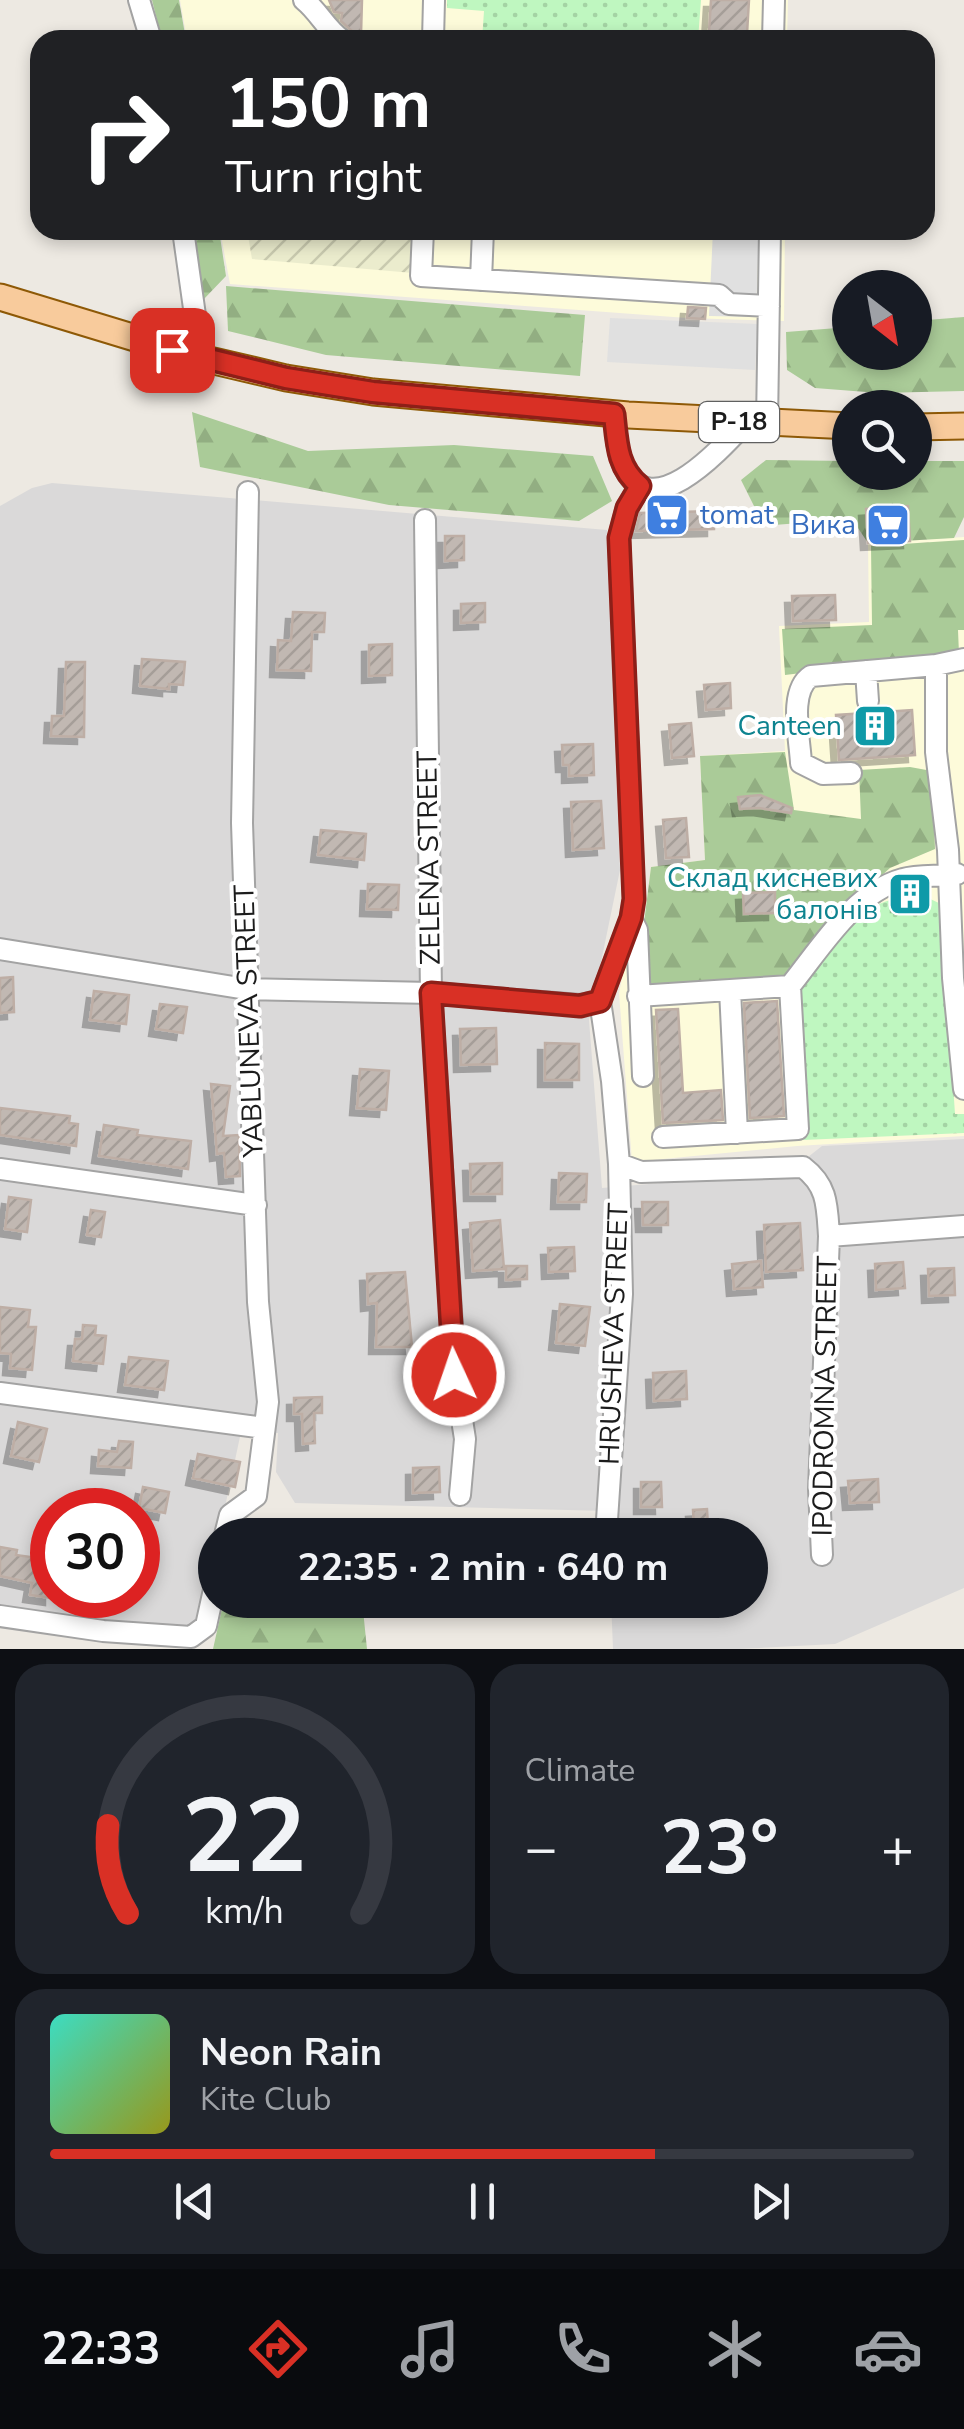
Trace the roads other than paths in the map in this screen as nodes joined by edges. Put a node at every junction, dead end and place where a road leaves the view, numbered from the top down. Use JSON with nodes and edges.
{"nodes":[{"id":1,"x":139,"y":0,"type":"edge"},
{"id":2,"x":304,"y":0,"type":"edge"},
{"id":3,"x":434,"y":0,"type":"edge"},
{"id":4,"x":774,"y":0,"type":"edge"},
{"id":5,"x":148,"y":30,"type":"edge"},
{"id":6,"x":329,"y":30,"type":"edge"},
{"id":7,"x":432,"y":30,"type":"edge"},
{"id":8,"x":773,"y":30,"type":"edge"},
{"id":9,"x":184,"y":240,"type":"edge"},
{"id":10,"x":423,"y":240,"type":"edge"},
{"id":11,"x":483,"y":240,"type":"edge"},
{"id":12,"x":770,"y":240,"type":"edge"},
{"id":13,"x":482,"y":280,"type":"junction"},
{"id":14,"x":0,"y":298,"type":"edge"},
{"id":15,"x":769,"y":306,"type":"junction"},
{"id":16,"x":200,"y":358,"type":"junction"},
{"id":17,"x":614,"y":414,"type":"junction"},
{"id":18,"x":756,"y":423,"type":"junction"},
{"id":19,"x":832,"y":425,"type":"edge"},
{"id":20,"x":964,"y":426,"type":"edge"},
{"id":21,"x":932,"y":427,"type":"edge"},
{"id":22,"x":640,"y":486,"type":"junction"},
{"id":23,"x":248,"y":492,"type":"dead end"},
{"id":24,"x":425,"y":520,"type":"dead end"},
{"id":25,"x":964,"y":659,"type":"edge"},
{"id":26,"x":936,"y":666,"type":"junction"},
{"id":27,"x":866,"y":671,"type":"junction"},
{"id":28,"x":868,"y":701,"type":"dead end"},
{"id":29,"x":850,"y":773,"type":"dead end"},
{"id":30,"x":954,"y":874,"type":"junction"},
{"id":31,"x":631,"y":918,"type":"junction"},
{"id":32,"x":0,"y":949,"type":"edge"},
{"id":33,"x":790,"y":986,"type":"junction"},
{"id":34,"x":246,"y":989,"type":"junction"},
{"id":35,"x":730,"y":990,"type":"junction"},
{"id":36,"x":431,"y":993,"type":"junction"},
{"id":37,"x":638,"y":996,"type":"junction"},
{"id":38,"x":600,"y":1001,"type":"junction"},
{"id":39,"x":643,"y":1076,"type":"dead end"},
{"id":40,"x":964,"y":1089,"type":"edge"},
{"id":41,"x":737,"y":1133,"type":"junction"},
{"id":42,"x":663,"y":1138,"type":"dead end"},
{"id":43,"x":619,"y":1164,"type":"junction"},
{"id":44,"x":0,"y":1170,"type":"edge"},
{"id":45,"x":256,"y":1205,"type":"junction"},
{"id":46,"x":964,"y":1226,"type":"edge"},
{"id":47,"x":829,"y":1236,"type":"junction"},
{"id":48,"x":0,"y":1393,"type":"edge"},
{"id":49,"x":264,"y":1428,"type":"junction"},
{"id":50,"x":460,"y":1495,"type":"dead end"},
{"id":51,"x":229,"y":1518,"type":"edge"},
{"id":52,"x":607,"y":1518,"type":"edge"},
{"id":53,"x":822,"y":1555,"type":"dead end"},
{"id":54,"x":0,"y":1616,"type":"edge"},
{"id":55,"x":208,"y":1618,"type":"edge"}],
"edges":[{"from":1,"to":5,"type":"street"},
{"from":2,"to":6,"type":"street"},
{"from":3,"to":7,"type":"street"},
{"from":4,"to":8,"type":"street"},
{"from":9,"to":16,"type":"street"},
{"from":10,"to":13,"type":"street"},
{"from":11,"to":13,"type":"street"},
{"from":12,"to":15,"type":"street"},
{"from":13,"to":15,"type":"street"},
{"from":14,"to":16,"type":"main road","number":"Р-18"},
{"from":15,"to":18,"type":"street"},
{"from":16,"to":17,"type":"main road","number":"Р-18"},
{"from":17,"to":18,"type":"main road","number":"Р-18"},
{"from":17,"to":22,"type":"street"},
{"from":18,"to":19,"type":"main road","number":"Р-18"},
{"from":18,"to":22,"type":"street"},
{"from":20,"to":21,"type":"main road"},
{"from":22,"to":31,"type":"street","name":"HRUSHEVA STREET"},
{"from":23,"to":34,"type":"street","name":"YABLUNEVA STREET"},
{"from":24,"to":36,"type":"street","name":"ZELENA STREET"},
{"from":25,"to":26,"type":"street"},
{"from":26,"to":27,"type":"street"},
{"from":26,"to":30,"type":"street"},
{"from":27,"to":28,"type":"street"},
{"from":27,"to":29,"type":"street"},
{"from":30,"to":33,"type":"street"},
{"from":30,"to":40,"type":"street"},
{"from":31,"to":37,"type":"street"},
{"from":31,"to":38,"type":"street","name":"HRUSHEVA STREET"},
{"from":32,"to":34,"type":"street"},
{"from":33,"to":35,"type":"street"},
{"from":33,"to":41,"type":"street"},
{"from":34,"to":36,"type":"street"},
{"from":34,"to":45,"type":"street","name":"YABLUNEVA STREET"},
{"from":35,"to":37,"type":"street"},
{"from":35,"to":41,"type":"street"},
{"from":36,"to":38,"type":"street"},
{"from":36,"to":50,"type":"street","name":"ZELENA STREET"},
{"from":37,"to":39,"type":"street"},
{"from":38,"to":43,"type":"street","name":"HRUSHEVA STREET"},
{"from":41,"to":42,"type":"street"},
{"from":43,"to":47,"type":"street","name":"IPODROMNA STREET"},
{"from":43,"to":52,"type":"street","name":"HRUSHEVA STREET"},
{"from":44,"to":45,"type":"street"},
{"from":45,"to":49,"type":"street","name":"YABLUNEVA STREET"},
{"from":46,"to":47,"type":"street"},
{"from":47,"to":53,"type":"street","name":"IPODROMNA STREET"},
{"from":48,"to":49,"type":"street"},
{"from":49,"to":51,"type":"street","name":"YABLUNEVA STREET"},
{"from":54,"to":55,"type":"street"}]}
